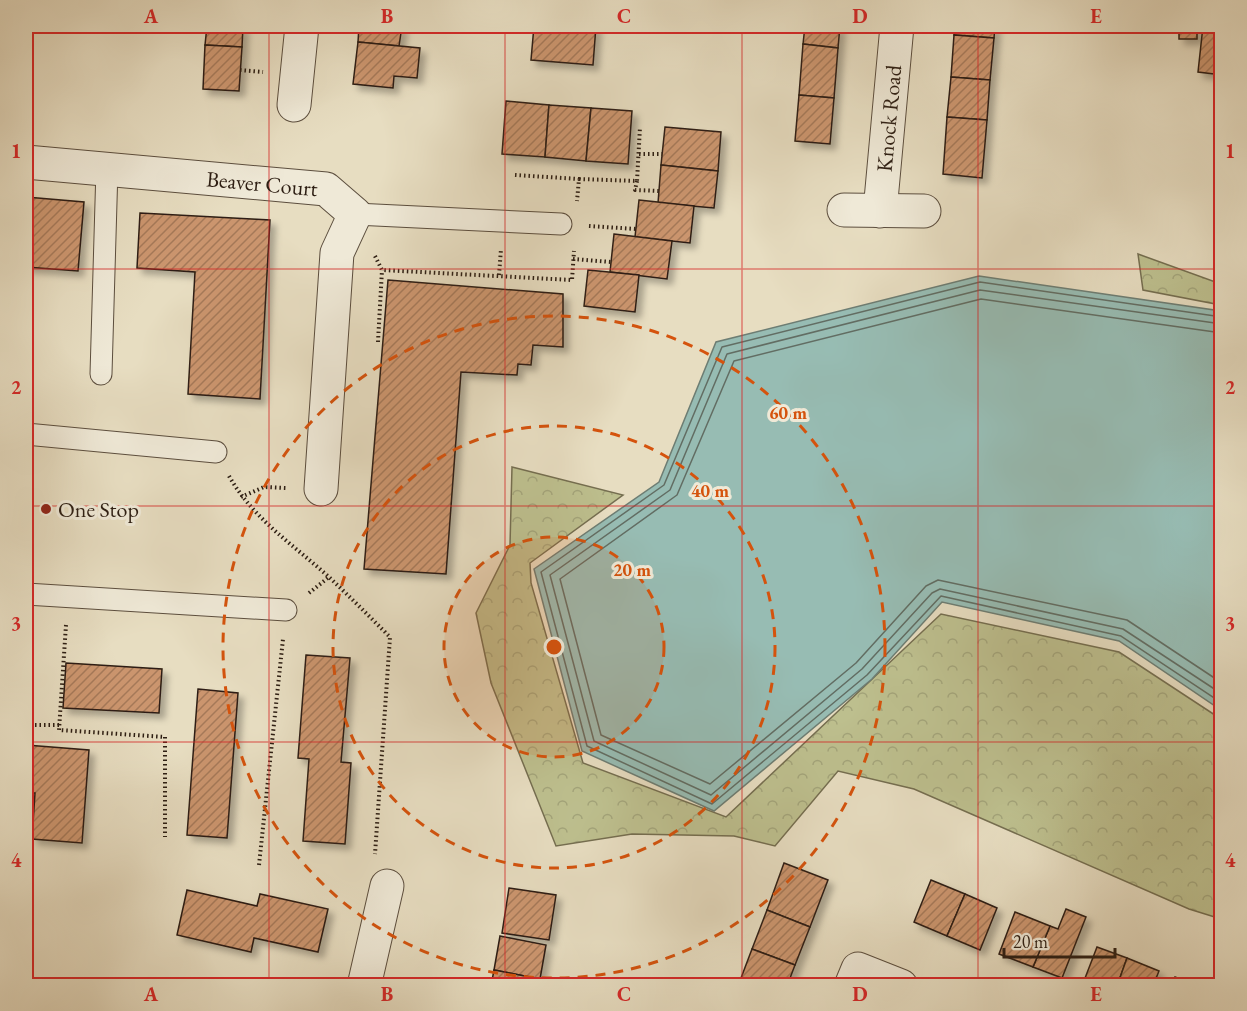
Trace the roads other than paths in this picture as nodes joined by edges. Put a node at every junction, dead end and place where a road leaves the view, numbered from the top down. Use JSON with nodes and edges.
{"nodes":[{"id":1,"x":303,"y":26,"type":"edge"},
{"id":2,"x":897,"y":26,"type":"edge"},
{"id":3,"x":294,"y":105,"type":"dead end"},
{"id":4,"x":26,"y":162,"type":"edge"},
{"id":5,"x":107,"y":168,"type":"junction"},
{"id":6,"x":844,"y":210,"type":"dead end"},
{"id":7,"x":880,"y":211,"type":"junction"},
{"id":8,"x":924,"y":211,"type":"dead end"},
{"id":9,"x":355,"y":214,"type":"junction"},
{"id":10,"x":561,"y":224,"type":"dead end"},
{"id":11,"x":101,"y":374,"type":"dead end"},
{"id":12,"x":26,"y":435,"type":"edge"},
{"id":13,"x":216,"y":452,"type":"road end"},
{"id":14,"x":321,"y":489,"type":"road end"},
{"id":15,"x":26,"y":594,"type":"edge"},
{"id":16,"x":286,"y":610,"type":"road end"},
{"id":17,"x":387,"y":886,"type":"road end"},
{"id":18,"x":364,"y":986,"type":"edge"},
{"id":19,"x":851,"y":986,"type":"edge"},
{"id":20,"x":901,"y":986,"type":"edge"}],
"edges":[{"from":1,"to":3,"type":"street"},
{"from":2,"to":7,"type":"street","name":"Knock Road"},
{"from":4,"to":5,"type":"street","name":"Beaver Court"},
{"from":5,"to":9,"type":"street","name":"Beaver Court"},
{"from":5,"to":11,"type":"lane"},
{"from":6,"to":7,"type":"street"},
{"from":7,"to":8,"type":"street"},
{"from":9,"to":10,"type":"lane"},
{"from":9,"to":14,"type":"street"},
{"from":12,"to":13,"type":"lane"},
{"from":15,"to":16,"type":"lane"},
{"from":17,"to":18,"type":"street"},
{"from":19,"to":20,"type":"street"}]}
